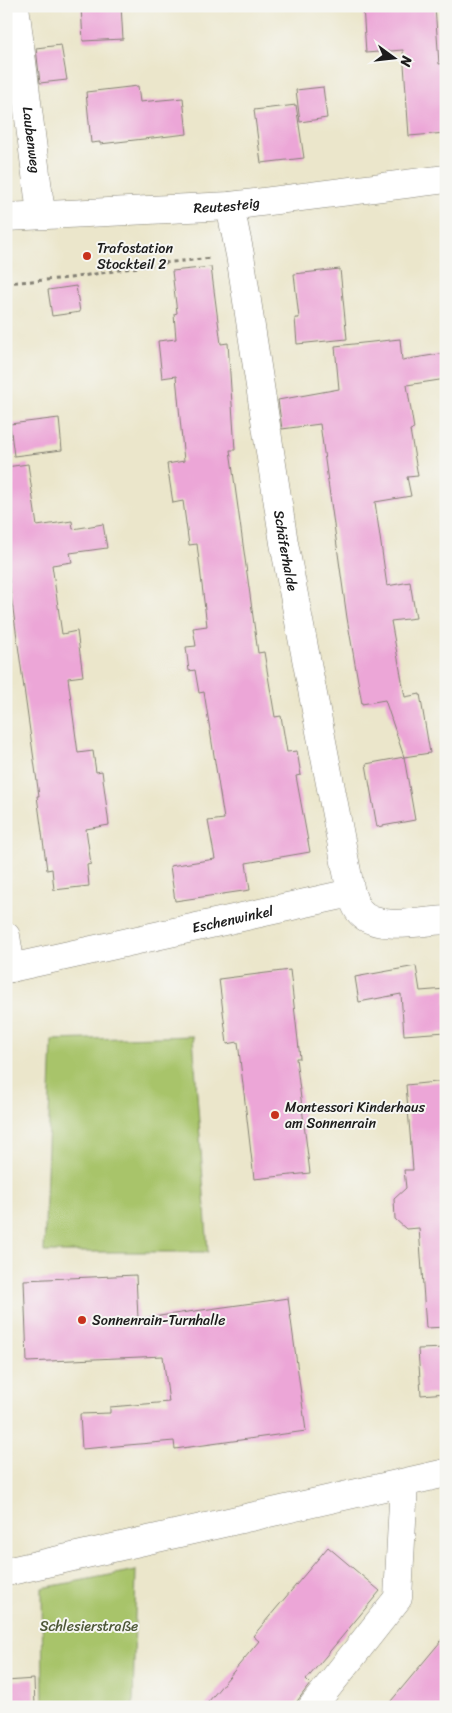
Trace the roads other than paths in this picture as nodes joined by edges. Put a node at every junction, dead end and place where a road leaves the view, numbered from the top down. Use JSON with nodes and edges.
{"nodes":[{"id":1,"x":14,"y":6,"type":"edge"},
{"id":2,"x":446,"y":179,"type":"edge"},
{"id":3,"x":230,"y":206,"type":"junction"},
{"id":4,"x":41,"y":214,"type":"junction"},
{"id":5,"x":6,"y":218,"type":"edge"},
{"id":6,"x":350,"y":893,"type":"junction"},
{"id":7,"x":446,"y":920,"type":"edge"},
{"id":8,"x":6,"y":936,"type":"edge"},
{"id":9,"x":9,"y":969,"type":"edge"},
{"id":10,"x":446,"y":1473,"type":"edge"},
{"id":11,"x":404,"y":1483,"type":"junction"},
{"id":12,"x":6,"y":1572,"type":"edge"},
{"id":13,"x":312,"y":1707,"type":"edge"}],
"edges":[{"from":1,"to":4,"type":"street","name":"Laubenweg"},
{"from":2,"to":3,"type":"street","name":"Reutesteig"},
{"from":3,"to":4,"type":"street","name":"Reutesteig"},
{"from":3,"to":6,"type":"street","name":"Schäferhalde"},
{"from":4,"to":5,"type":"street","name":"Reutesteig"},
{"from":6,"to":7,"type":"street"},
{"from":6,"to":9,"type":"street","name":"Eschenwinkel"},
{"from":8,"to":9,"type":"street"},
{"from":10,"to":11,"type":"street"},
{"from":11,"to":12,"type":"street"},
{"from":11,"to":13,"type":"street"}]}
